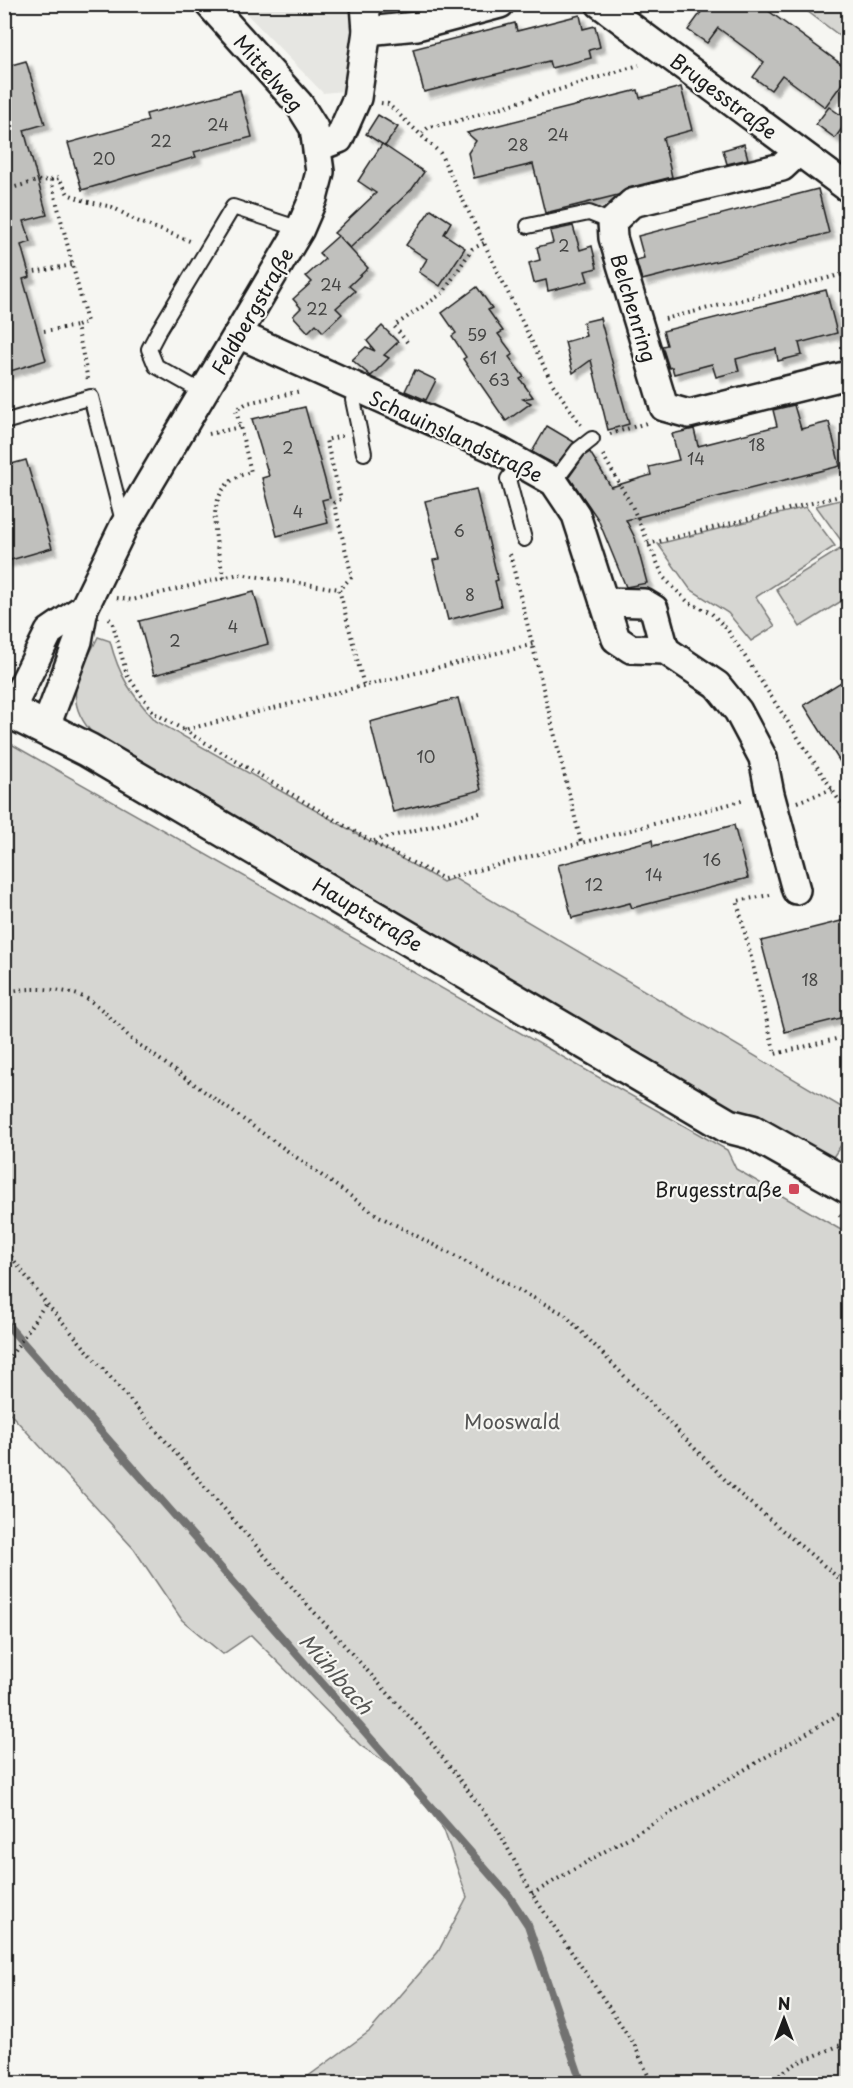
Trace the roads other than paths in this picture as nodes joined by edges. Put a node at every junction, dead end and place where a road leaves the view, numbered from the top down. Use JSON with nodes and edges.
{"nodes":[{"id":1,"x":209,"y":4,"type":"edge"},
{"id":2,"x":365,"y":4,"type":"edge"},
{"id":3,"x":500,"y":4,"type":"edge"},
{"id":4,"x":600,"y":4,"type":"edge"},
{"id":5,"x":367,"y":31,"type":"junction"},
{"id":6,"x":318,"y":147,"type":"junction"},
{"id":7,"x":798,"y":152,"type":"junction"},
{"id":8,"x":849,"y":188,"type":"edge"},
{"id":9,"x":612,"y":222,"type":"junction"},
{"id":10,"x":528,"y":226,"type":"dead end"},
{"id":11,"x":300,"y":229,"type":"junction"},
{"id":12,"x":240,"y":335,"type":"junction"},
{"id":13,"x":849,"y":375,"type":"edge"},
{"id":14,"x":358,"y":389,"type":"junction"},
{"id":15,"x":204,"y":393,"type":"junction"},
{"id":16,"x":4,"y":422,"type":"edge"},
{"id":17,"x":592,"y":439,"type":"road end"},
{"id":18,"x":364,"y":453,"type":"dead end"},
{"id":19,"x":520,"y":463,"type":"junction"},
{"id":20,"x":554,"y":482,"type":"junction"},
{"id":21,"x":124,"y":526,"type":"junction"},
{"id":22,"x":524,"y":539,"type":"dead end"},
{"id":23,"x":87,"y":601,"type":"junction"},
{"id":24,"x":604,"y":602,"type":"junction"},
{"id":25,"x":665,"y":650,"type":"junction"},
{"id":26,"x":7,"y":709,"type":"edge"},
{"id":27,"x":45,"y":729,"type":"junction"},
{"id":28,"x":796,"y":890,"type":"road end"},
{"id":29,"x":728,"y":1126,"type":"junction"},
{"id":30,"x":849,"y":1186,"type":"edge"},
{"id":31,"x":849,"y":1205,"type":"edge"}],
"edges":[{"from":1,"to":6,"type":"street","name":"Mittelweg"},
{"from":2,"to":5,"type":"street"},
{"from":3,"to":5,"type":"street"},
{"from":4,"to":7,"type":"street","name":"Brugesstraße"},
{"from":5,"to":6,"type":"street"},
{"from":6,"to":11,"type":"street","name":"Feldbergstraße"},
{"from":7,"to":8,"type":"street","name":"Brugesstraße"},
{"from":7,"to":9,"type":"street"},
{"from":9,"to":10,"type":"lane"},
{"from":9,"to":13,"type":"street","name":"Belchenring"},
{"from":11,"to":12,"type":"street","name":"Feldbergstraße"},
{"from":11,"to":15,"type":"lane"},
{"from":12,"to":14,"type":"street","name":"Schauinslandstraße"},
{"from":12,"to":15,"type":"street","name":"Feldbergstraße"},
{"from":14,"to":18,"type":"lane"},
{"from":14,"to":19,"type":"street","name":"Schauinslandstraße"},
{"from":15,"to":21,"type":"street","name":"Feldbergstraße"},
{"from":16,"to":21,"type":"lane"},
{"from":17,"to":20,"type":"lane"},
{"from":19,"to":20,"type":"street","name":"Schauinslandstraße"},
{"from":19,"to":22,"type":"lane"},
{"from":20,"to":24,"type":"street","name":"Schauinslandstraße"},
{"from":21,"to":23,"type":"street","name":"Feldbergstraße"},
{"from":23,"to":26,"type":"street"},
{"from":23,"to":27,"type":"street","name":"Feldbergstraße"},
{"from":24,"to":25,"type":"street","name":"Schauinslandstraße"},
{"from":24,"to":25,"type":"street"},
{"from":25,"to":28,"type":"street"},
{"from":26,"to":27,"type":"street","name":"Hauptstraße"},
{"from":27,"to":29,"type":"street","name":"Hauptstraße"},
{"from":29,"to":30,"type":"street","name":"Hauptstraße"},
{"from":29,"to":31,"type":"street","name":"Hauptstraße"}]}
